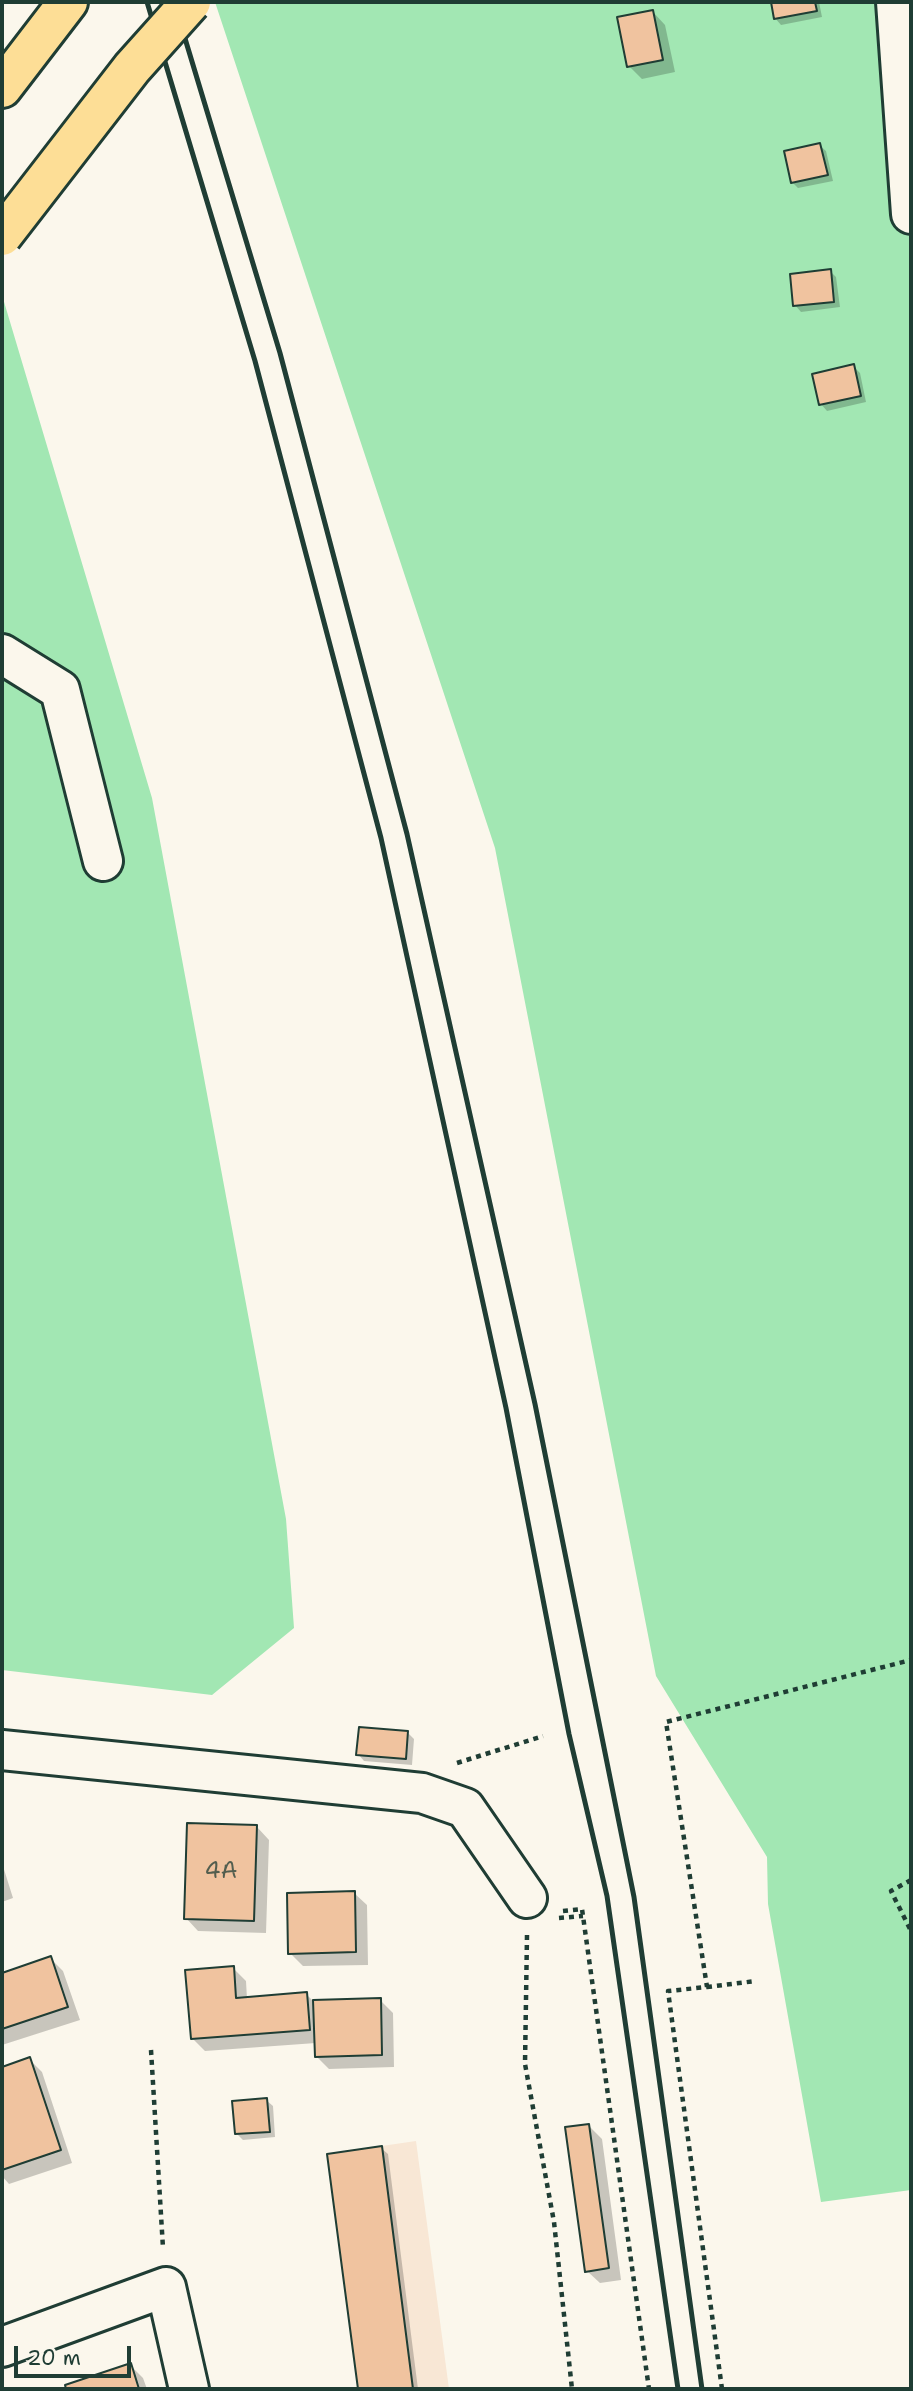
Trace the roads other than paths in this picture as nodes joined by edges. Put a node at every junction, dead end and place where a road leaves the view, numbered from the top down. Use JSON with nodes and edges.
{"nodes":[{"id":1,"x":68,"y":2,"type":"edge"},
{"id":2,"x":191,"y":2,"type":"edge"},
{"id":3,"x":896,"y":2,"type":"edge"},
{"id":4,"x":2,"y":88,"type":"edge"},
{"id":5,"x":911,"y":214,"type":"edge"},
{"id":6,"x":2,"y":236,"type":"edge"},
{"id":7,"x":2,"y":654,"type":"edge"},
{"id":8,"x":103,"y":861,"type":"dead end"},
{"id":9,"x":2,"y":1750,"type":"edge"},
{"id":10,"x":527,"y":1898,"type":"road end"},
{"id":11,"x":2,"y":2347,"type":"edge"},
{"id":12,"x":189,"y":2389,"type":"edge"}],
"edges":[{"from":1,"to":4,"type":"main road"},
{"from":2,"to":6,"type":"main road","bridge":true},
{"from":3,"to":5,"type":"street"},
{"from":7,"to":8,"type":"street"},
{"from":9,"to":10,"type":"street"},
{"from":11,"to":12,"type":"street"}]}
